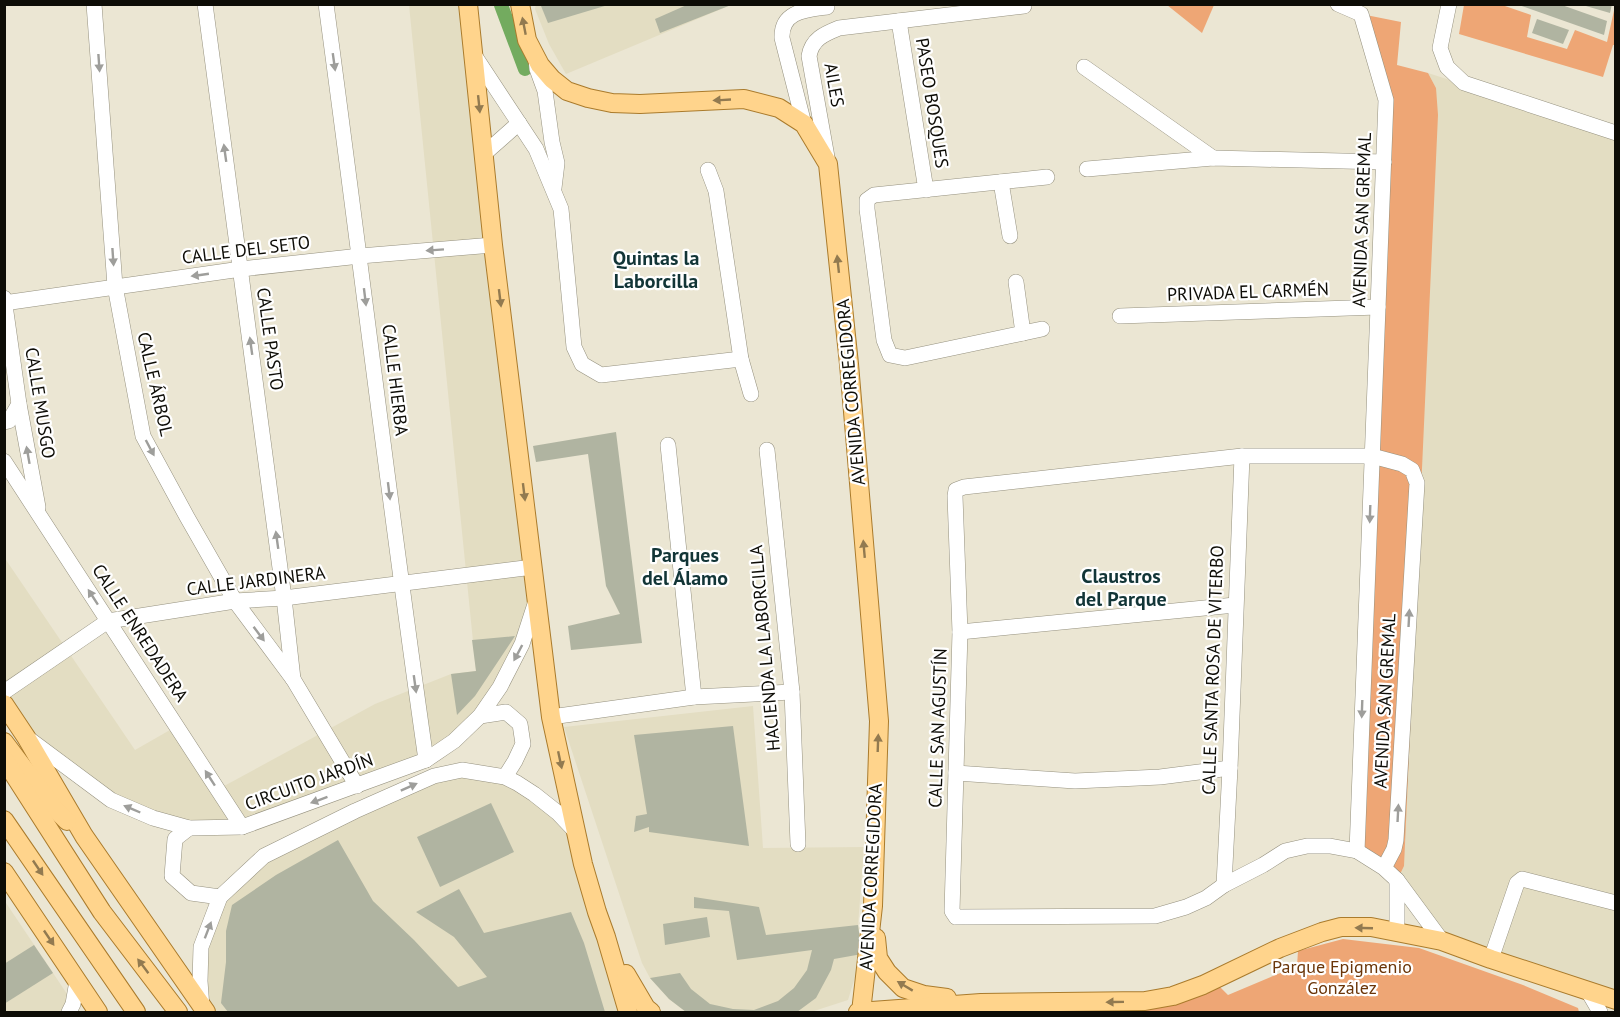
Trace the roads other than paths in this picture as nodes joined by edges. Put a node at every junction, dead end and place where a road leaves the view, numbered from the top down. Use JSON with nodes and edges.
{"nodes":[{"id":1,"x":94,"y":4,"type":"edge"},
{"id":2,"x":205,"y":4,"type":"edge"},
{"id":3,"x":326,"y":4,"type":"edge"},
{"id":4,"x":520,"y":4,"type":"edge"},
{"id":5,"x":1338,"y":4,"type":"edge"},
{"id":6,"x":1449,"y":4,"type":"edge"},
{"id":7,"x":826,"y":6,"type":"edge"},
{"id":8,"x":1024,"y":6,"type":"edge"},
{"id":9,"x":472,"y":8,"type":"edge"},
{"id":10,"x":985,"y":8,"type":"edge"},
{"id":11,"x":899,"y":21,"type":"junction"},
{"id":12,"x":839,"y":28,"type":"junction"},
{"id":13,"x":474,"y":55,"type":"junction"},
{"id":14,"x":535,"y":56,"type":"junction"},
{"id":15,"x":1084,"y":67,"type":"dead end"},
{"id":16,"x":798,"y":99,"type":"junction"},
{"id":17,"x":817,"y":101,"type":"junction"},
{"id":18,"x":519,"y":123,"type":"junction"},
{"id":19,"x":804,"y":124,"type":"junction"},
{"id":20,"x":1616,"y":133,"type":"edge"},
{"id":21,"x":484,"y":154,"type":"junction"},
{"id":22,"x":1213,"y":158,"type":"junction"},
{"id":23,"x":1384,"y":162,"type":"junction"},
{"id":24,"x":828,"y":164,"type":"junction"},
{"id":25,"x":1088,"y":169,"type":"dead end"},
{"id":26,"x":708,"y":170,"type":"dead end"},
{"id":27,"x":1047,"y":177,"type":"dead end"},
{"id":28,"x":1000,"y":182,"type":"junction"},
{"id":29,"x":926,"y":190,"type":"junction"},
{"id":30,"x":554,"y":191,"type":"junction"},
{"id":31,"x":1010,"y":236,"type":"dead end"},
{"id":32,"x":494,"y":246,"type":"junction"},
{"id":33,"x":360,"y":256,"type":"junction"},
{"id":34,"x":241,"y":269,"type":"junction"},
{"id":35,"x":1016,"y":282,"type":"dead end"},
{"id":36,"x":115,"y":286,"type":"junction"},
{"id":37,"x":5,"y":301,"type":"edge"},
{"id":38,"x":1378,"y":306,"type":"junction"},
{"id":39,"x":1120,"y":316,"type":"dead end"},
{"id":40,"x":1042,"y":329,"type":"dead end"},
{"id":41,"x":1023,"y":333,"type":"junction"},
{"id":42,"x":741,"y":359,"type":"junction"},
{"id":43,"x":751,"y":394,"type":"dead end"},
{"id":44,"x":19,"y":404,"type":"junction"},
{"id":45,"x":4,"y":422,"type":"edge"},
{"id":46,"x":668,"y":445,"type":"dead end"},
{"id":47,"x":767,"y":450,"type":"dead end"},
{"id":48,"x":1242,"y":456,"type":"junction"},
{"id":49,"x":1372,"y":456,"type":"junction"},
{"id":50,"x":4,"y":461,"type":"edge"},
{"id":51,"x":39,"y":513,"type":"junction"},
{"id":52,"x":533,"y":567,"type":"junction"},
{"id":53,"x":401,"y":584,"type":"junction"},
{"id":54,"x":284,"y":598,"type":"junction"},
{"id":55,"x":537,"y":598,"type":"junction"},
{"id":56,"x":235,"y":601,"type":"junction"},
{"id":57,"x":1235,"y":605,"type":"junction"},
{"id":58,"x":108,"y":621,"type":"junction"},
{"id":59,"x":960,"y":632,"type":"junction"},
{"id":60,"x":293,"y":679,"type":"junction"},
{"id":61,"x":4,"y":692,"type":"edge"},
{"id":62,"x":792,"y":692,"type":"junction"},
{"id":63,"x":694,"y":697,"type":"junction"},
{"id":64,"x":4,"y":704,"type":"edge"},
{"id":65,"x":480,"y":716,"type":"junction"},
{"id":66,"x":550,"y":717,"type":"junction"},
{"id":67,"x":26,"y":737,"type":"junction"},
{"id":68,"x":4,"y":742,"type":"edge"},
{"id":69,"x":4,"y":759,"type":"edge"},
{"id":70,"x":426,"y":760,"type":"junction"},
{"id":71,"x":1230,"y":768,"type":"junction"},
{"id":72,"x":956,"y":773,"type":"junction"},
{"id":73,"x":505,"y":777,"type":"junction"},
{"id":74,"x":357,"y":786,"type":"junction"},
{"id":75,"x":4,"y":820,"type":"edge"},
{"id":76,"x":242,"y":827,"type":"junction"},
{"id":77,"x":189,"y":828,"type":"junction"},
{"id":78,"x":576,"y":832,"type":"junction"},
{"id":79,"x":84,"y":836,"type":"junction"},
{"id":80,"x":798,"y":844,"type":"dead end"},
{"id":81,"x":1357,"y":851,"type":"junction"},
{"id":82,"x":1384,"y":868,"type":"junction"},
{"id":83,"x":4,"y":872,"type":"edge"},
{"id":84,"x":1397,"y":880,"type":"junction"},
{"id":85,"x":1224,"y":885,"type":"junction"},
{"id":86,"x":220,"y":897,"type":"junction"},
{"id":87,"x":1616,"y":903,"type":"edge"},
{"id":88,"x":873,"y":906,"type":"junction"},
{"id":89,"x":1396,"y":932,"type":"junction"},
{"id":90,"x":606,"y":937,"type":"junction"},
{"id":91,"x":1442,"y":941,"type":"junction"},
{"id":92,"x":1491,"y":960,"type":"junction"},
{"id":93,"x":626,"y":974,"type":"joint"},
{"id":94,"x":77,"y":981,"type":"junction"},
{"id":95,"x":1589,"y":993,"type":"junction"},
{"id":96,"x":1616,"y":1000,"type":"edge"},
{"id":97,"x":981,"y":1003,"type":"junction"},
{"id":98,"x":204,"y":1010,"type":"edge"},
{"id":99,"x":69,"y":1012,"type":"edge"},
{"id":100,"x":98,"y":1012,"type":"edge"},
{"id":101,"x":136,"y":1012,"type":"edge"},
{"id":102,"x":178,"y":1012,"type":"edge"},
{"id":103,"x":628,"y":1012,"type":"edge"},
{"id":104,"x":651,"y":1012,"type":"edge"},
{"id":105,"x":860,"y":1012,"type":"edge"},
{"id":106,"x":960,"y":1012,"type":"edge"},
{"id":107,"x":1600,"y":1012,"type":"edge"}],
"edges":[{"from":1,"to":36,"type":"street","name":"CALLE ÁRBOL","one_way":true},
{"from":34,"to":2,"type":"street","name":"CALLE PASTO","one_way":true},
{"from":3,"to":33,"type":"street","name":"CALLE HIERBA","one_way":true},
{"from":14,"to":4,"type":"main road","name":"AVENIDA CORREGIDORA","one_way":true},
{"from":5,"to":23,"type":"street","name":"AVENIDA SAN GREMAL"},
{"from":6,"to":20,"type":"street"},
{"from":7,"to":12,"type":"street"},
{"from":7,"to":16,"type":"street"},
{"from":8,"to":10,"type":"street","name":"AILES"},
{"from":9,"to":13,"type":"main road"},
{"from":10,"to":11,"type":"street","name":"AILES"},
{"from":11,"to":12,"type":"street","name":"AILES"},
{"from":11,"to":29,"type":"street","name":"PASEO BOSQUES"},
{"from":12,"to":17,"type":"street","name":"AILES"},
{"from":13,"to":18,"type":"street"},
{"from":13,"to":21,"type":"main road","one_way":true},
{"from":19,"to":14,"type":"main road","name":"AVENIDA CORREGIDORA","one_way":true},
{"from":14,"to":30,"type":"street"},
{"from":15,"to":22,"type":"street"},
{"from":16,"to":17,"type":"street"},
{"from":16,"to":19,"type":"street"},
{"from":17,"to":24,"type":"street","name":"AILES"},
{"from":18,"to":21,"type":"street"},
{"from":18,"to":30,"type":"street"},
{"from":19,"to":24,"type":"main road","name":"AVENIDA CORREGIDORA"},
{"from":21,"to":32,"type":"main road"},
{"from":22,"to":23,"type":"street"},
{"from":22,"to":25,"type":"street"},
{"from":23,"to":38,"type":"street","name":"AVENIDA SAN GREMAL"},
{"from":88,"to":24,"type":"main road","name":"AVENIDA CORREGIDORA","one_way":true},
{"from":26,"to":42,"type":"street"},
{"from":27,"to":28,"type":"street","name":"PASEO BOSQUES"},
{"from":28,"to":29,"type":"street","name":"PASEO BOSQUES"},
{"from":28,"to":31,"type":"street"},
{"from":29,"to":41,"type":"street","name":"PASEO BOSQUES"},
{"from":30,"to":42,"type":"street"},
{"from":32,"to":33,"type":"street","name":"CALLE DEL SETO","one_way":true},
{"from":32,"to":52,"type":"main road","one_way":true},
{"from":33,"to":34,"type":"street","name":"CALLE DEL SETO"},
{"from":33,"to":53,"type":"street","name":"CALLE HIERBA","one_way":true},
{"from":34,"to":36,"type":"street","name":"CALLE DEL SETO","one_way":true},
{"from":54,"to":34,"type":"street","name":"CALLE PASTO","one_way":true},
{"from":35,"to":41,"type":"street"},
{"from":36,"to":37,"type":"street","name":"CALLE DEL SETO"},
{"from":36,"to":56,"type":"street","name":"CALLE ÁRBOL","one_way":true},
{"from":37,"to":44,"type":"street","name":"CALLE MUSGO"},
{"from":38,"to":39,"type":"street","name":"PRIVADA EL CARMÉN"},
{"from":38,"to":49,"type":"street","name":"AVENIDA SAN GREMAL"},
{"from":40,"to":41,"type":"street","name":"PASEO BOSQUES"},
{"from":42,"to":43,"type":"street"},
{"from":44,"to":45,"type":"street"},
{"from":51,"to":44,"type":"street","name":"CALLE MUSGO","one_way":true},
{"from":46,"to":63,"type":"street"},
{"from":47,"to":62,"type":"street","name":"HACIENDA LA LABORCILLA"},
{"from":48,"to":49,"type":"street","name":"CALLE SAN AGUSTÍN"},
{"from":48,"to":57,"type":"street","name":"CALLE SANTA ROSA DE VITERBO"},
{"from":48,"to":59,"type":"street","name":"CALLE SAN AGUSTÍN"},
{"from":49,"to":81,"type":"street","name":"AVENIDA SAN GREMAL","one_way":true},
{"from":82,"to":49,"type":"street","name":"AVENIDA SAN GREMAL","one_way":true},
{"from":50,"to":51,"type":"street","name":"CALLE ENREDADERA"},
{"from":58,"to":51,"type":"street","name":"CALLE ENREDADERA","one_way":true},
{"from":52,"to":53,"type":"street","name":"CALLE JARDINERA"},
{"from":52,"to":55,"type":"main road"},
{"from":53,"to":54,"type":"street","name":"CALLE JARDINERA"},
{"from":53,"to":70,"type":"street","name":"CALLE HIERBA","one_way":true},
{"from":54,"to":56,"type":"street","name":"CALLE JARDINERA"},
{"from":54,"to":60,"type":"street","name":"CALLE PASTO"},
{"from":55,"to":65,"type":"street","name":"CIRCUITO JARDÍN","one_way":true},
{"from":55,"to":66,"type":"main road"},
{"from":56,"to":58,"type":"street","name":"CALLE JARDINERA"},
{"from":56,"to":60,"type":"street","name":"CALLE ÁRBOL","one_way":true},
{"from":57,"to":59,"type":"street"},
{"from":57,"to":71,"type":"street","name":"CALLE SANTA ROSA DE VITERBO"},
{"from":58,"to":61,"type":"street","name":"CALLE JARDINERA"},
{"from":76,"to":58,"type":"street","name":"CALLE ENREDADERA","one_way":true},
{"from":59,"to":72,"type":"street","name":"CALLE SAN AGUSTÍN"},
{"from":60,"to":74,"type":"street","name":"CALLE ÁRBOL"},
{"from":62,"to":63,"type":"street"},
{"from":62,"to":80,"type":"street","name":"HACIENDA LA LABORCILLA"},
{"from":63,"to":66,"type":"street"},
{"from":64,"to":67,"type":"main road"},
{"from":65,"to":70,"type":"street","name":"CIRCUITO JARDÍN"},
{"from":65,"to":73,"type":"street"},
{"from":66,"to":78,"type":"main road","one_way":true},
{"from":77,"to":67,"type":"street","name":"CIRCUITO JARDÍN","one_way":true},
{"from":67,"to":79,"type":"main road"},
{"from":68,"to":79,"type":"main road"},
{"from":102,"to":69,"type":"main road","one_way":true},
{"from":70,"to":74,"type":"street","name":"CIRCUITO JARDÍN"},
{"from":71,"to":72,"type":"street"},
{"from":71,"to":85,"type":"street","name":"CALLE SANTA ROSA DE VITERBO"},
{"from":72,"to":85,"type":"street","name":"CALLE SAN AGUSTÍN"},
{"from":73,"to":78,"type":"street"},
{"from":86,"to":73,"type":"street","one_way":true},
{"from":74,"to":76,"type":"street","name":"CIRCUITO JARDÍN","one_way":true},
{"from":75,"to":101,"type":"main road","one_way":true},
{"from":76,"to":77,"type":"street","name":"CIRCUITO JARDÍN"},
{"from":77,"to":86,"type":"street"},
{"from":78,"to":90,"type":"main road"},
{"from":79,"to":98,"type":"main road"},
{"from":81,"to":82,"type":"street","name":"CALLE SAN AGUSTÍN"},
{"from":81,"to":85,"type":"street","name":"CALLE SAN AGUSTÍN"},
{"from":82,"to":84,"type":"street","name":"CALLE SAN AGUSTÍN"},
{"from":83,"to":94,"type":"main road","one_way":true},
{"from":84,"to":89,"type":"street"},
{"from":84,"to":91,"type":"street","name":"CALLE SAN AGUSTÍN"},
{"from":98,"to":86,"type":"street","one_way":true},
{"from":87,"to":92,"type":"street"},
{"from":97,"to":88,"type":"main road","one_way":true},
{"from":88,"to":105,"type":"main road","name":"AVENIDA CORREGIDORA"},
{"from":89,"to":91,"type":"main road"},
{"from":89,"to":97,"type":"main road","one_way":true},
{"from":90,"to":93,"type":"street"},
{"from":90,"to":103,"type":"main road"},
{"from":91,"to":92,"type":"main road"},
{"from":92,"to":95,"type":"main road"},
{"from":93,"to":104,"type":"main road"},
{"from":94,"to":99,"type":"street"},
{"from":94,"to":100,"type":"main road"},
{"from":95,"to":96,"type":"main road"},
{"from":95,"to":107,"type":"street"},
{"from":97,"to":105,"type":"main road"},
{"from":97,"to":106,"type":"street"}]}
